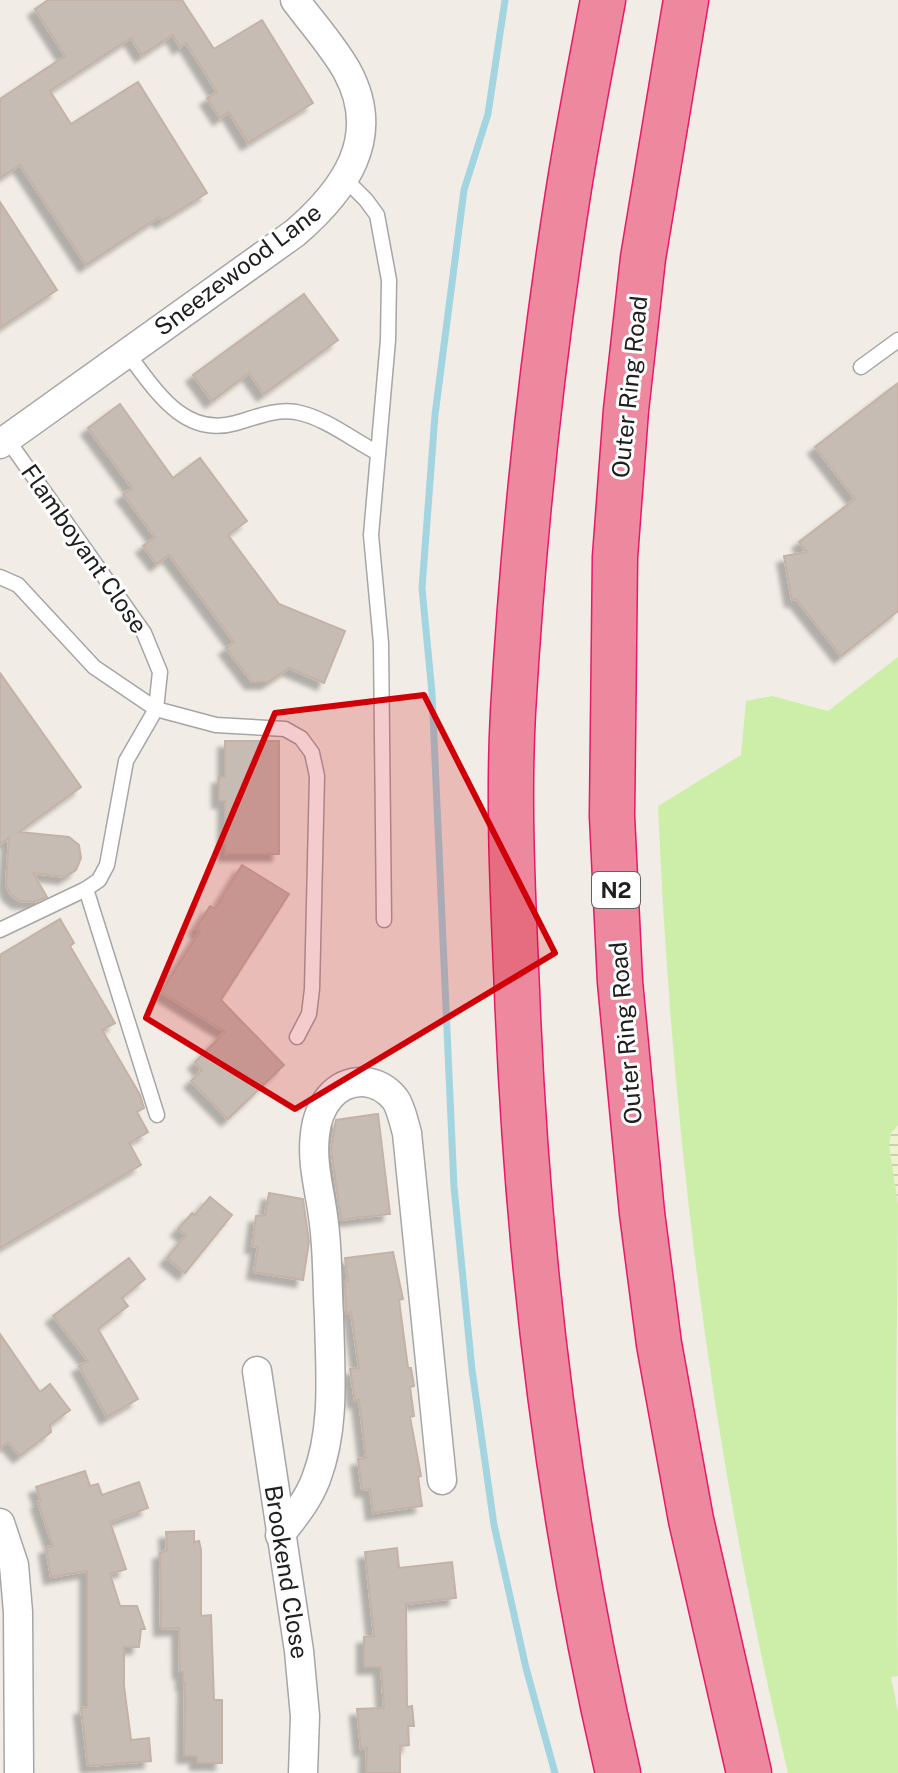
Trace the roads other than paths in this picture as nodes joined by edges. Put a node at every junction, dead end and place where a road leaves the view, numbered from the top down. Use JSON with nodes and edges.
{"nodes":[{"id":1,"x":295,"y":0,"type":"edge"},
{"id":2,"x":603,"y":0,"type":"edge"},
{"id":3,"x":686,"y":0,"type":"edge"},
{"id":4,"x":346,"y":180,"type":"junction"},
{"id":5,"x":898,"y":340,"type":"edge"},
{"id":6,"x":127,"y":353,"type":"junction"},
{"id":7,"x":861,"y":367,"type":"dead end"},
{"id":8,"x":4,"y":442,"type":"edge"},
{"id":9,"x":378,"y":453,"type":"junction"},
{"id":10,"x":0,"y":577,"type":"edge"},
{"id":11,"x":156,"y":709,"type":"junction"},
{"id":12,"x":86,"y":889,"type":"junction"},
{"id":13,"x":384,"y":920,"type":"dead end"},
{"id":14,"x":0,"y":930,"type":"edge"},
{"id":15,"x":297,"y":1037,"type":"dead end"},
{"id":16,"x":157,"y":1115,"type":"dead end"},
{"id":17,"x":257,"y":1371,"type":"dead end"},
{"id":18,"x":442,"y":1480,"type":"dead end"},
{"id":19,"x":0,"y":1523,"type":"edge"},
{"id":20,"x":280,"y":1535,"type":"junction"},
{"id":21,"x":19,"y":1773,"type":"edge"},
{"id":22,"x":303,"y":1773,"type":"edge"},
{"id":23,"x":618,"y":1773,"type":"edge"},
{"id":24,"x":749,"y":1773,"type":"edge"}],
"edges":[{"from":1,"to":4,"type":"street","name":"Sneezewood Lane"},
{"from":2,"to":23,"type":"highway"},
{"from":3,"to":24,"type":"highway","name":"Outer Ring Road","number":"N2"},
{"from":4,"to":6,"type":"street","name":"Sneezewood Lane"},
{"from":4,"to":9,"type":"lane"},
{"from":5,"to":7,"type":"lane"},
{"from":6,"to":8,"type":"street","name":"Sneezewood Lane"},
{"from":6,"to":9,"type":"lane"},
{"from":8,"to":11,"type":"lane","name":"Flamboyant Close"},
{"from":9,"to":13,"type":"lane"},
{"from":10,"to":11,"type":"lane"},
{"from":11,"to":12,"type":"lane"},
{"from":11,"to":15,"type":"lane"},
{"from":12,"to":14,"type":"lane"},
{"from":12,"to":16,"type":"lane"},
{"from":17,"to":20,"type":"street","name":"Brookend Close"},
{"from":18,"to":20,"type":"street"},
{"from":19,"to":21,"type":"street"},
{"from":20,"to":22,"type":"street","name":"Brookend Close"}]}
